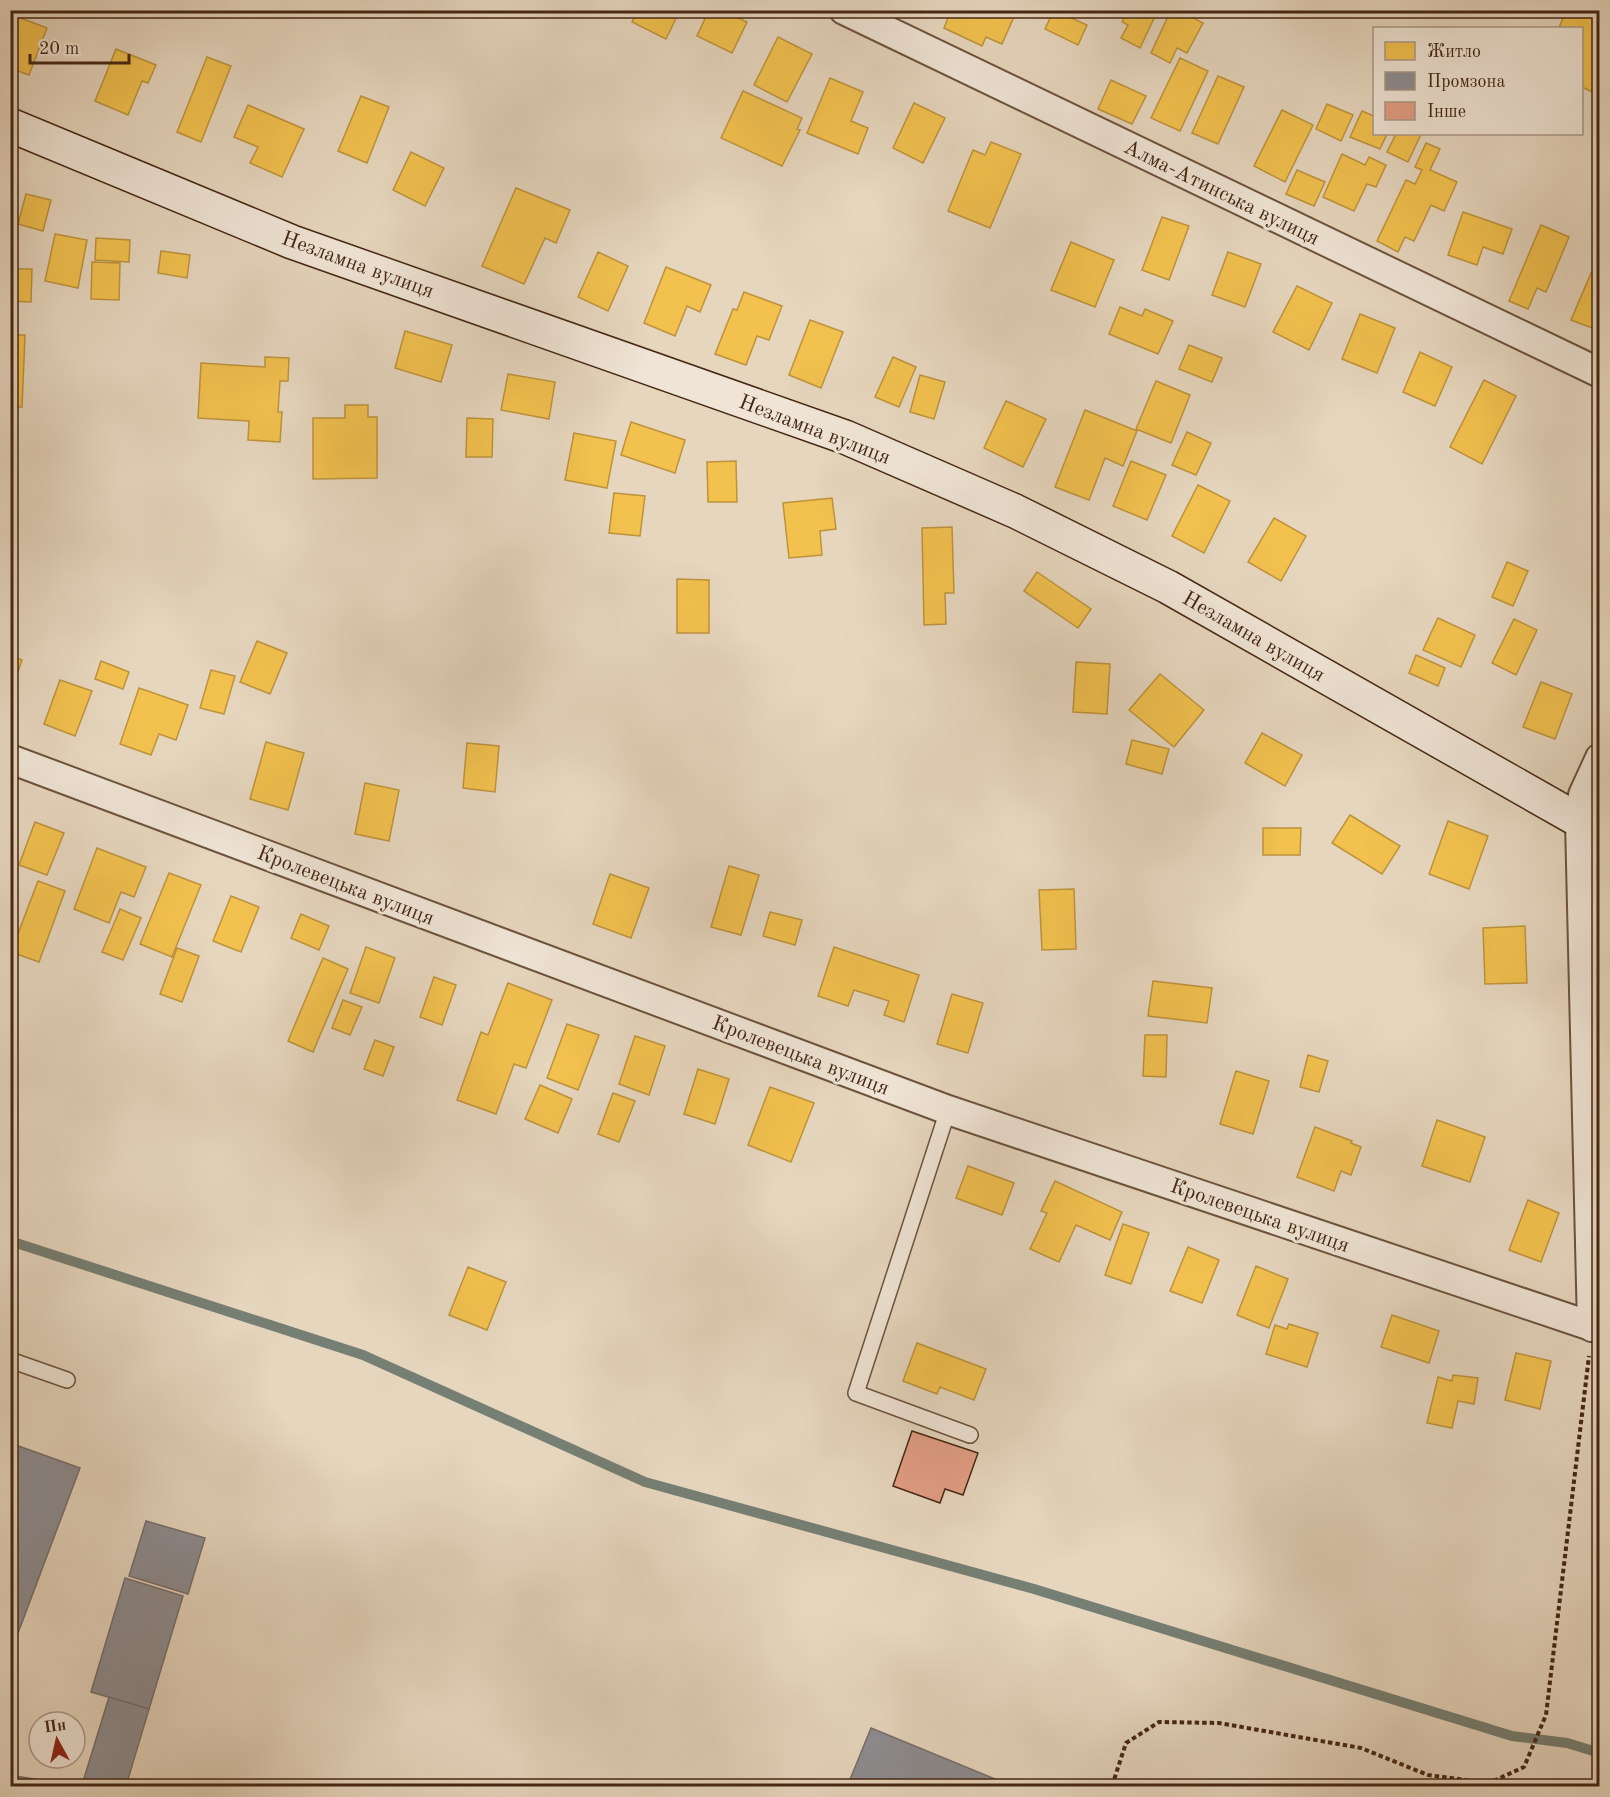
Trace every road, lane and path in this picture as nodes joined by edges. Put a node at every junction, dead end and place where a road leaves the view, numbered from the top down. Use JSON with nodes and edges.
{"nodes":[{"id":1,"x":844,"y":10,"type":"edge"},
{"id":2,"x":10,"y":125,"type":"edge"},
{"id":3,"x":1599,"y":374,"type":"edge"},
{"id":4,"x":1599,"y":758,"type":"edge"},
{"id":5,"x":10,"y":759,"type":"edge"},
{"id":6,"x":1590,"y":824,"type":"edge"},
{"id":7,"x":948,"y":1110,"type":"junction"},
{"id":8,"x":1596,"y":1328,"type":"edge"},
{"id":9,"x":10,"y":1360,"type":"edge"},
{"id":10,"x":67,"y":1380,"type":"dead end"},
{"id":11,"x":969,"y":1435,"type":"dead end"},
{"id":12,"x":1112,"y":1786,"type":"edge"}],
"edges":[{"from":1,"to":3,"type":"street","name":"Алма-Атинська вулиця"},
{"from":2,"to":6,"type":"street","name":"Незламна вулиця"},
{"from":4,"to":6,"type":"street"},
{"from":5,"to":7,"type":"street","name":"Кролевецька вулиця"},
{"from":6,"to":8,"type":"street"},
{"from":7,"to":8,"type":"street","name":"Кролевецька вулиця"},
{"from":7,"to":11,"type":"lane"},
{"from":8,"to":12,"type":"path"},
{"from":9,"to":10,"type":"lane"}]}
